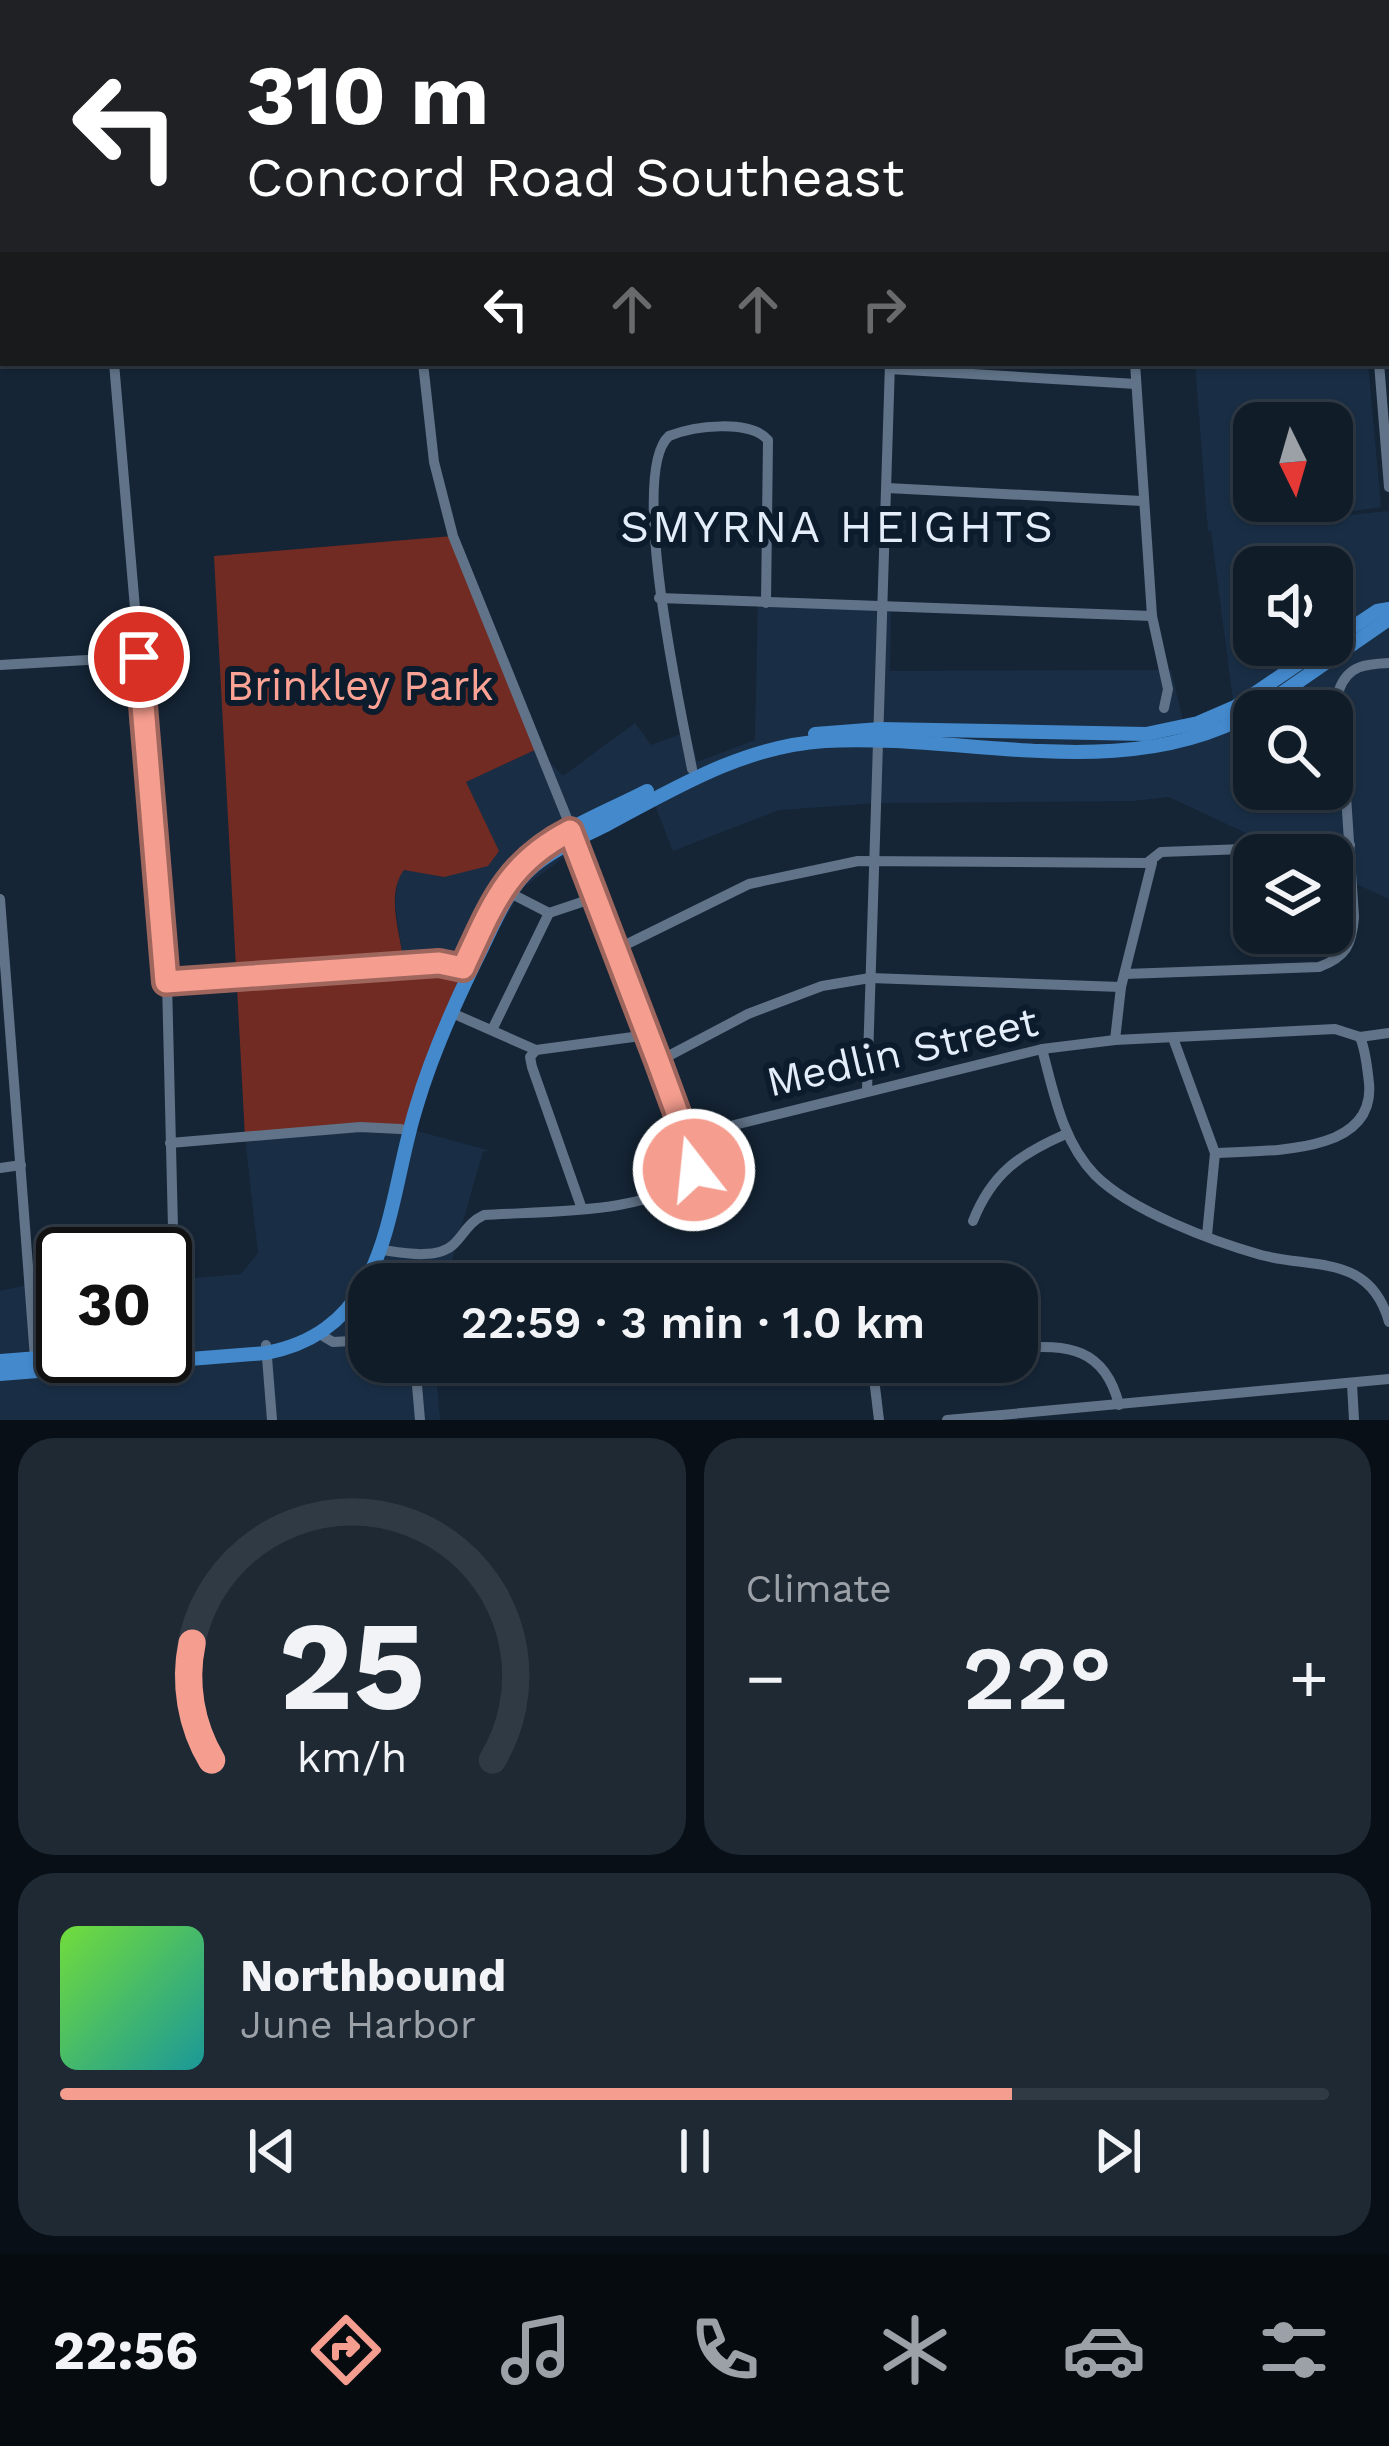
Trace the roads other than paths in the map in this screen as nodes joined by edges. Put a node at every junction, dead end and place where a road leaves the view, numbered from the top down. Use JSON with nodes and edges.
{"nodes":[{"id":1,"x":115,"y":366,"type":"edge"},
{"id":2,"x":423,"y":366,"type":"edge"},
{"id":3,"x":890,"y":366,"type":"edge"},
{"id":4,"x":1135,"y":366,"type":"edge"},
{"id":5,"x":1379,"y":366,"type":"edge"},
{"id":6,"x":1136,"y":384,"type":"junction"},
{"id":7,"x":1389,"y":487,"type":"edge"},
{"id":8,"x":887,"y":488,"type":"junction"},
{"id":9,"x":1142,"y":501,"type":"junction"},
{"id":10,"x":659,"y":598,"type":"junction"},
{"id":11,"x":766,"y":603,"type":"junction"},
{"id":12,"x":883,"y":608,"type":"junction"},
{"id":13,"x":1389,"y":609,"type":"edge"},
{"id":14,"x":1152,"y":616,"type":"junction"},
{"id":15,"x":1389,"y":619,"type":"edge"},
{"id":16,"x":1353,"y":627,"type":"edge"},
{"id":17,"x":139,"y":657,"type":"junction"},
{"id":18,"x":1389,"y":663,"type":"edge"},
{"id":19,"x":0,"y":664,"type":"edge"},
{"id":20,"x":1295,"y":666,"type":"edge"},
{"id":21,"x":1287,"y":690,"type":"edge"},
{"id":22,"x":1164,"y":708,"type":"dead end"},
{"id":23,"x":1233,"y":722,"type":"edge"},
{"id":24,"x":880,"y":736,"type":"junction"},
{"id":25,"x":692,"y":769,"type":"junction"},
{"id":26,"x":1349,"y":834,"type":"edge"},
{"id":27,"x":572,"y":836,"type":"junction"},
{"id":28,"x":1233,"y":849,"type":"edge"},
{"id":29,"x":872,"y":859,"type":"junction"},
{"id":30,"x":1152,"y":863,"type":"junction"},
{"id":31,"x":510,"y":893,"type":"junction"},
{"id":32,"x":597,"y":897,"type":"junction"},
{"id":33,"x":0,"y":899,"type":"edge"},
{"id":34,"x":549,"y":913,"type":"junction"},
{"id":35,"x":617,"y":949,"type":"junction"},
{"id":36,"x":1344,"y":954,"type":"edge"},
{"id":37,"x":463,"y":968,"type":"junction"},
{"id":38,"x":1125,"y":974,"type":"junction"},
{"id":39,"x":870,"y":978,"type":"junction"},
{"id":40,"x":166,"y":982,"type":"junction"},
{"id":41,"x":1121,"y":987,"type":"junction"},
{"id":42,"x":452,"y":1013,"type":"junction"},
{"id":43,"x":492,"y":1030,"type":"junction"},
{"id":44,"x":1389,"y":1033,"type":"edge"},
{"id":45,"x":648,"y":1035,"type":"junction"},
{"id":46,"x":1360,"y":1036,"type":"junction"},
{"id":47,"x":1173,"y":1039,"type":"junction"},
{"id":48,"x":1115,"y":1040,"type":"junction"},
{"id":49,"x":1042,"y":1049,"type":"junction"},
{"id":50,"x":536,"y":1050,"type":"junction"},
{"id":51,"x":658,"y":1061,"type":"junction"},
{"id":52,"x":867,"y":1091,"type":"junction"},
{"id":53,"x":401,"y":1129,"type":"junction"},
{"id":54,"x":1066,"y":1134,"type":"junction"},
{"id":55,"x":686,"y":1137,"type":"junction"},
{"id":56,"x":170,"y":1143,"type":"junction"},
{"id":57,"x":1215,"y":1153,"type":"junction"},
{"id":58,"x":21,"y":1165,"type":"junction"},
{"id":59,"x":0,"y":1168,"type":"edge"},
{"id":60,"x":582,"y":1209,"type":"junction"},
{"id":61,"x":973,"y":1221,"type":"dead end"},
{"id":62,"x":170,"y":1227,"type":"edge"},
{"id":63,"x":1207,"y":1235,"type":"junction"},
{"id":64,"x":383,"y":1250,"type":"junction"},
{"id":65,"x":1389,"y":1322,"type":"edge"},
{"id":66,"x":318,"y":1333,"type":"junction"},
{"id":67,"x":348,"y":1341,"type":"edge"},
{"id":68,"x":1038,"y":1347,"type":"edge"},
{"id":69,"x":266,"y":1349,"type":"junction"},
{"id":70,"x":192,"y":1351,"type":"edge"},
{"id":71,"x":34,"y":1358,"type":"joint"},
{"id":72,"x":0,"y":1361,"type":"edge"},
{"id":73,"x":0,"y":1374,"type":"edge"},
{"id":74,"x":1389,"y":1379,"type":"edge"},
{"id":75,"x":417,"y":1383,"type":"edge"},
{"id":76,"x":875,"y":1383,"type":"edge"},
{"id":77,"x":1352,"y":1384,"type":"junction"},
{"id":78,"x":1119,"y":1405,"type":"junction"},
{"id":79,"x":272,"y":1420,"type":"edge"},
{"id":80,"x":421,"y":1420,"type":"edge"},
{"id":81,"x":879,"y":1420,"type":"edge"},
{"id":82,"x":947,"y":1420,"type":"edge"},
{"id":83,"x":1354,"y":1420,"type":"edge"}],
"edges":[{"from":1,"to":17,"type":"street"},
{"from":2,"to":27,"type":"street"},
{"from":3,"to":6,"type":"street"},
{"from":3,"to":8,"type":"street"},
{"from":4,"to":6,"type":"street"},
{"from":5,"to":7,"type":"street"},
{"from":6,"to":9,"type":"street"},
{"from":8,"to":9,"type":"street"},
{"from":8,"to":12,"type":"street"},
{"from":9,"to":14,"type":"street"},
{"from":10,"to":11,"type":"street"},
{"from":10,"to":11,"type":"street"},
{"from":10,"to":25,"type":"street"},
{"from":11,"to":12,"type":"street"},
{"from":12,"to":14,"type":"street"},
{"from":12,"to":24,"type":"street"},
{"from":13,"to":16,"type":"main road"},
{"from":14,"to":22,"type":"street"},
{"from":15,"to":21,"type":"main road"},
{"from":17,"to":19,"type":"street"},
{"from":17,"to":40,"type":"street"},
{"from":18,"to":26,"type":"street"},
{"from":20,"to":24,"type":"main road"},
{"from":23,"to":24,"type":"main road"},
{"from":24,"to":25,"type":"main road"},
{"from":24,"to":27,"type":"main road"},
{"from":24,"to":29,"type":"street"},
{"from":25,"to":27,"type":"main road"},
{"from":27,"to":31,"type":"main road"},
{"from":27,"to":32,"type":"street"},
{"from":27,"to":37,"type":"main road"},
{"from":28,"to":30,"type":"street"},
{"from":29,"to":30,"type":"street"},
{"from":29,"to":35,"type":"street"},
{"from":29,"to":39,"type":"street"},
{"from":30,"to":38,"type":"street"},
{"from":31,"to":34,"type":"street"},
{"from":31,"to":42,"type":"main road"},
{"from":32,"to":34,"type":"street"},
{"from":32,"to":35,"type":"street"},
{"from":33,"to":58,"type":"street"},
{"from":34,"to":43,"type":"street"},
{"from":35,"to":45,"type":"street"},
{"from":36,"to":38,"type":"street"},
{"from":37,"to":40,"type":"street"},
{"from":37,"to":53,"type":"main road"},
{"from":38,"to":41,"type":"street"},
{"from":39,"to":41,"type":"street"},
{"from":39,"to":51,"type":"street"},
{"from":39,"to":52,"type":"street"},
{"from":40,"to":56,"type":"street"},
{"from":41,"to":48,"type":"street"},
{"from":42,"to":43,"type":"street"},
{"from":42,"to":64,"type":"main road"},
{"from":43,"to":50,"type":"street"},
{"from":44,"to":46,"type":"street","name":"Medlin Street"},
{"from":45,"to":50,"type":"street"},
{"from":45,"to":51,"type":"street"},
{"from":46,"to":47,"type":"street","name":"Medlin Street"},
{"from":46,"to":57,"type":"street"},
{"from":47,"to":48,"type":"street","name":"Medlin Street"},
{"from":47,"to":57,"type":"street"},
{"from":48,"to":49,"type":"street","name":"Medlin Street"},
{"from":49,"to":52,"type":"street","name":"Medlin Street"},
{"from":49,"to":54,"type":"street"},
{"from":50,"to":60,"type":"street"},
{"from":51,"to":55,"type":"street"},
{"from":52,"to":55,"type":"street","name":"Medlin Street"},
{"from":53,"to":56,"type":"street"},
{"from":53,"to":69,"type":"main road"},
{"from":54,"to":61,"type":"street"},
{"from":54,"to":63,"type":"street"},
{"from":55,"to":60,"type":"street"},
{"from":56,"to":62,"type":"street"},
{"from":57,"to":63,"type":"street"},
{"from":58,"to":59,"type":"street"},
{"from":58,"to":71,"type":"street"},
{"from":60,"to":64,"type":"street"},
{"from":63,"to":65,"type":"street"},
{"from":64,"to":66,"type":"main road"},
{"from":66,"to":67,"type":"street"},
{"from":66,"to":69,"type":"main road"},
{"from":68,"to":78,"type":"street"},
{"from":69,"to":70,"type":"main road"},
{"from":69,"to":73,"type":"main road"},
{"from":69,"to":79,"type":"street"},
{"from":71,"to":72,"type":"main road"},
{"from":74,"to":77,"type":"street"},
{"from":75,"to":80,"type":"street"},
{"from":76,"to":81,"type":"street"},
{"from":77,"to":78,"type":"street"},
{"from":77,"to":83,"type":"street"},
{"from":78,"to":82,"type":"street"}]}
